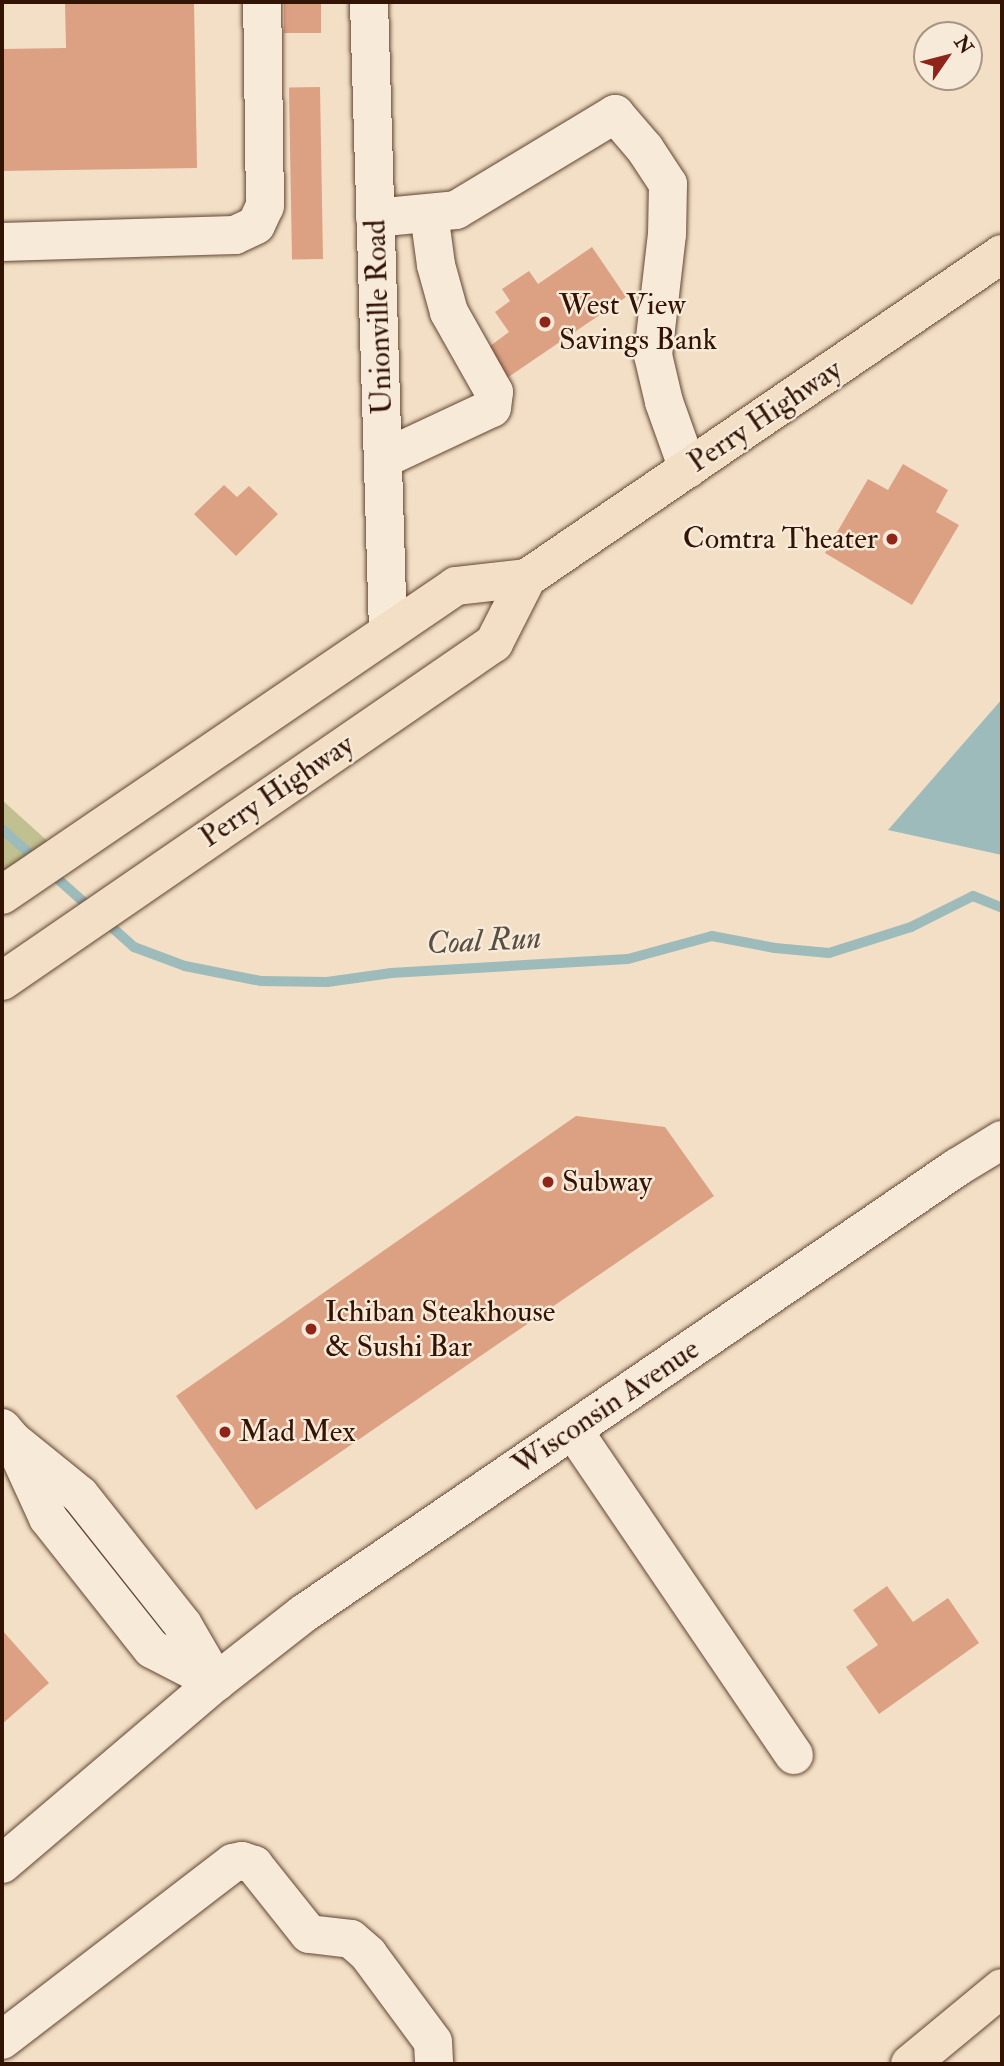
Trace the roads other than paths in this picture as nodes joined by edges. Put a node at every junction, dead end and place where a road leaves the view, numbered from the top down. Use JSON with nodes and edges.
{"nodes":[{"id":1,"x":262,"y":2,"type":"edge"},
{"id":2,"x":369,"y":2,"type":"edge"},
{"id":3,"x":429,"y":213,"type":"junction"},
{"id":4,"x":375,"y":218,"type":"junction"},
{"id":5,"x":2,"y":242,"type":"edge"},
{"id":6,"x":1002,"y":254,"type":"edge"},
{"id":7,"x":383,"y":459,"type":"junction"},
{"id":8,"x":688,"y":468,"type":"junction"},
{"id":9,"x":527,"y":578,"type":"junction"},
{"id":10,"x":388,"y":632,"type":"junction"},
{"id":11,"x":16,"y":886,"type":"edge"},
{"id":12,"x":2,"y":981,"type":"edge"},
{"id":13,"x":1002,"y":1140,"type":"edge"},
{"id":14,"x":573,"y":1430,"type":"junction"},
{"id":15,"x":7,"y":1434,"type":"edge"},
{"id":16,"x":216,"y":1682,"type":"junction"},
{"id":17,"x":794,"y":1755,"type":"dead end"},
{"id":18,"x":2,"y":1864,"type":"edge"},
{"id":19,"x":1002,"y":1989,"type":"edge"},
{"id":20,"x":2,"y":2040,"type":"edge"},
{"id":21,"x":434,"y":2064,"type":"edge"},
{"id":22,"x":910,"y":2064,"type":"edge"}],
"edges":[{"from":1,"to":5,"type":"street"},
{"from":2,"to":4,"type":"street","name":"Unionville Road"},
{"from":3,"to":4,"type":"street"},
{"from":3,"to":7,"type":"street"},
{"from":3,"to":8,"type":"street"},
{"from":4,"to":7,"type":"street","name":"Unionville Road"},
{"from":6,"to":8,"type":"main road","name":"Perry Highway"},
{"from":7,"to":10,"type":"street","name":"Unionville Road"},
{"from":8,"to":9,"type":"main road","name":"Perry Highway"},
{"from":9,"to":10,"type":"main road","name":"Perry Highway"},
{"from":9,"to":12,"type":"main road","name":"Perry Highway"},
{"from":10,"to":11,"type":"main road","name":"Perry Highway"},
{"from":13,"to":14,"type":"street","name":"Wisconsin Avenue"},
{"from":14,"to":16,"type":"street","name":"Wisconsin Avenue"},
{"from":14,"to":17,"type":"street"},
{"from":15,"to":16,"type":"street"},
{"from":16,"to":18,"type":"street","name":"Wisconsin Avenue"},
{"from":19,"to":22,"type":"main road"},
{"from":20,"to":21,"type":"street"}]}
